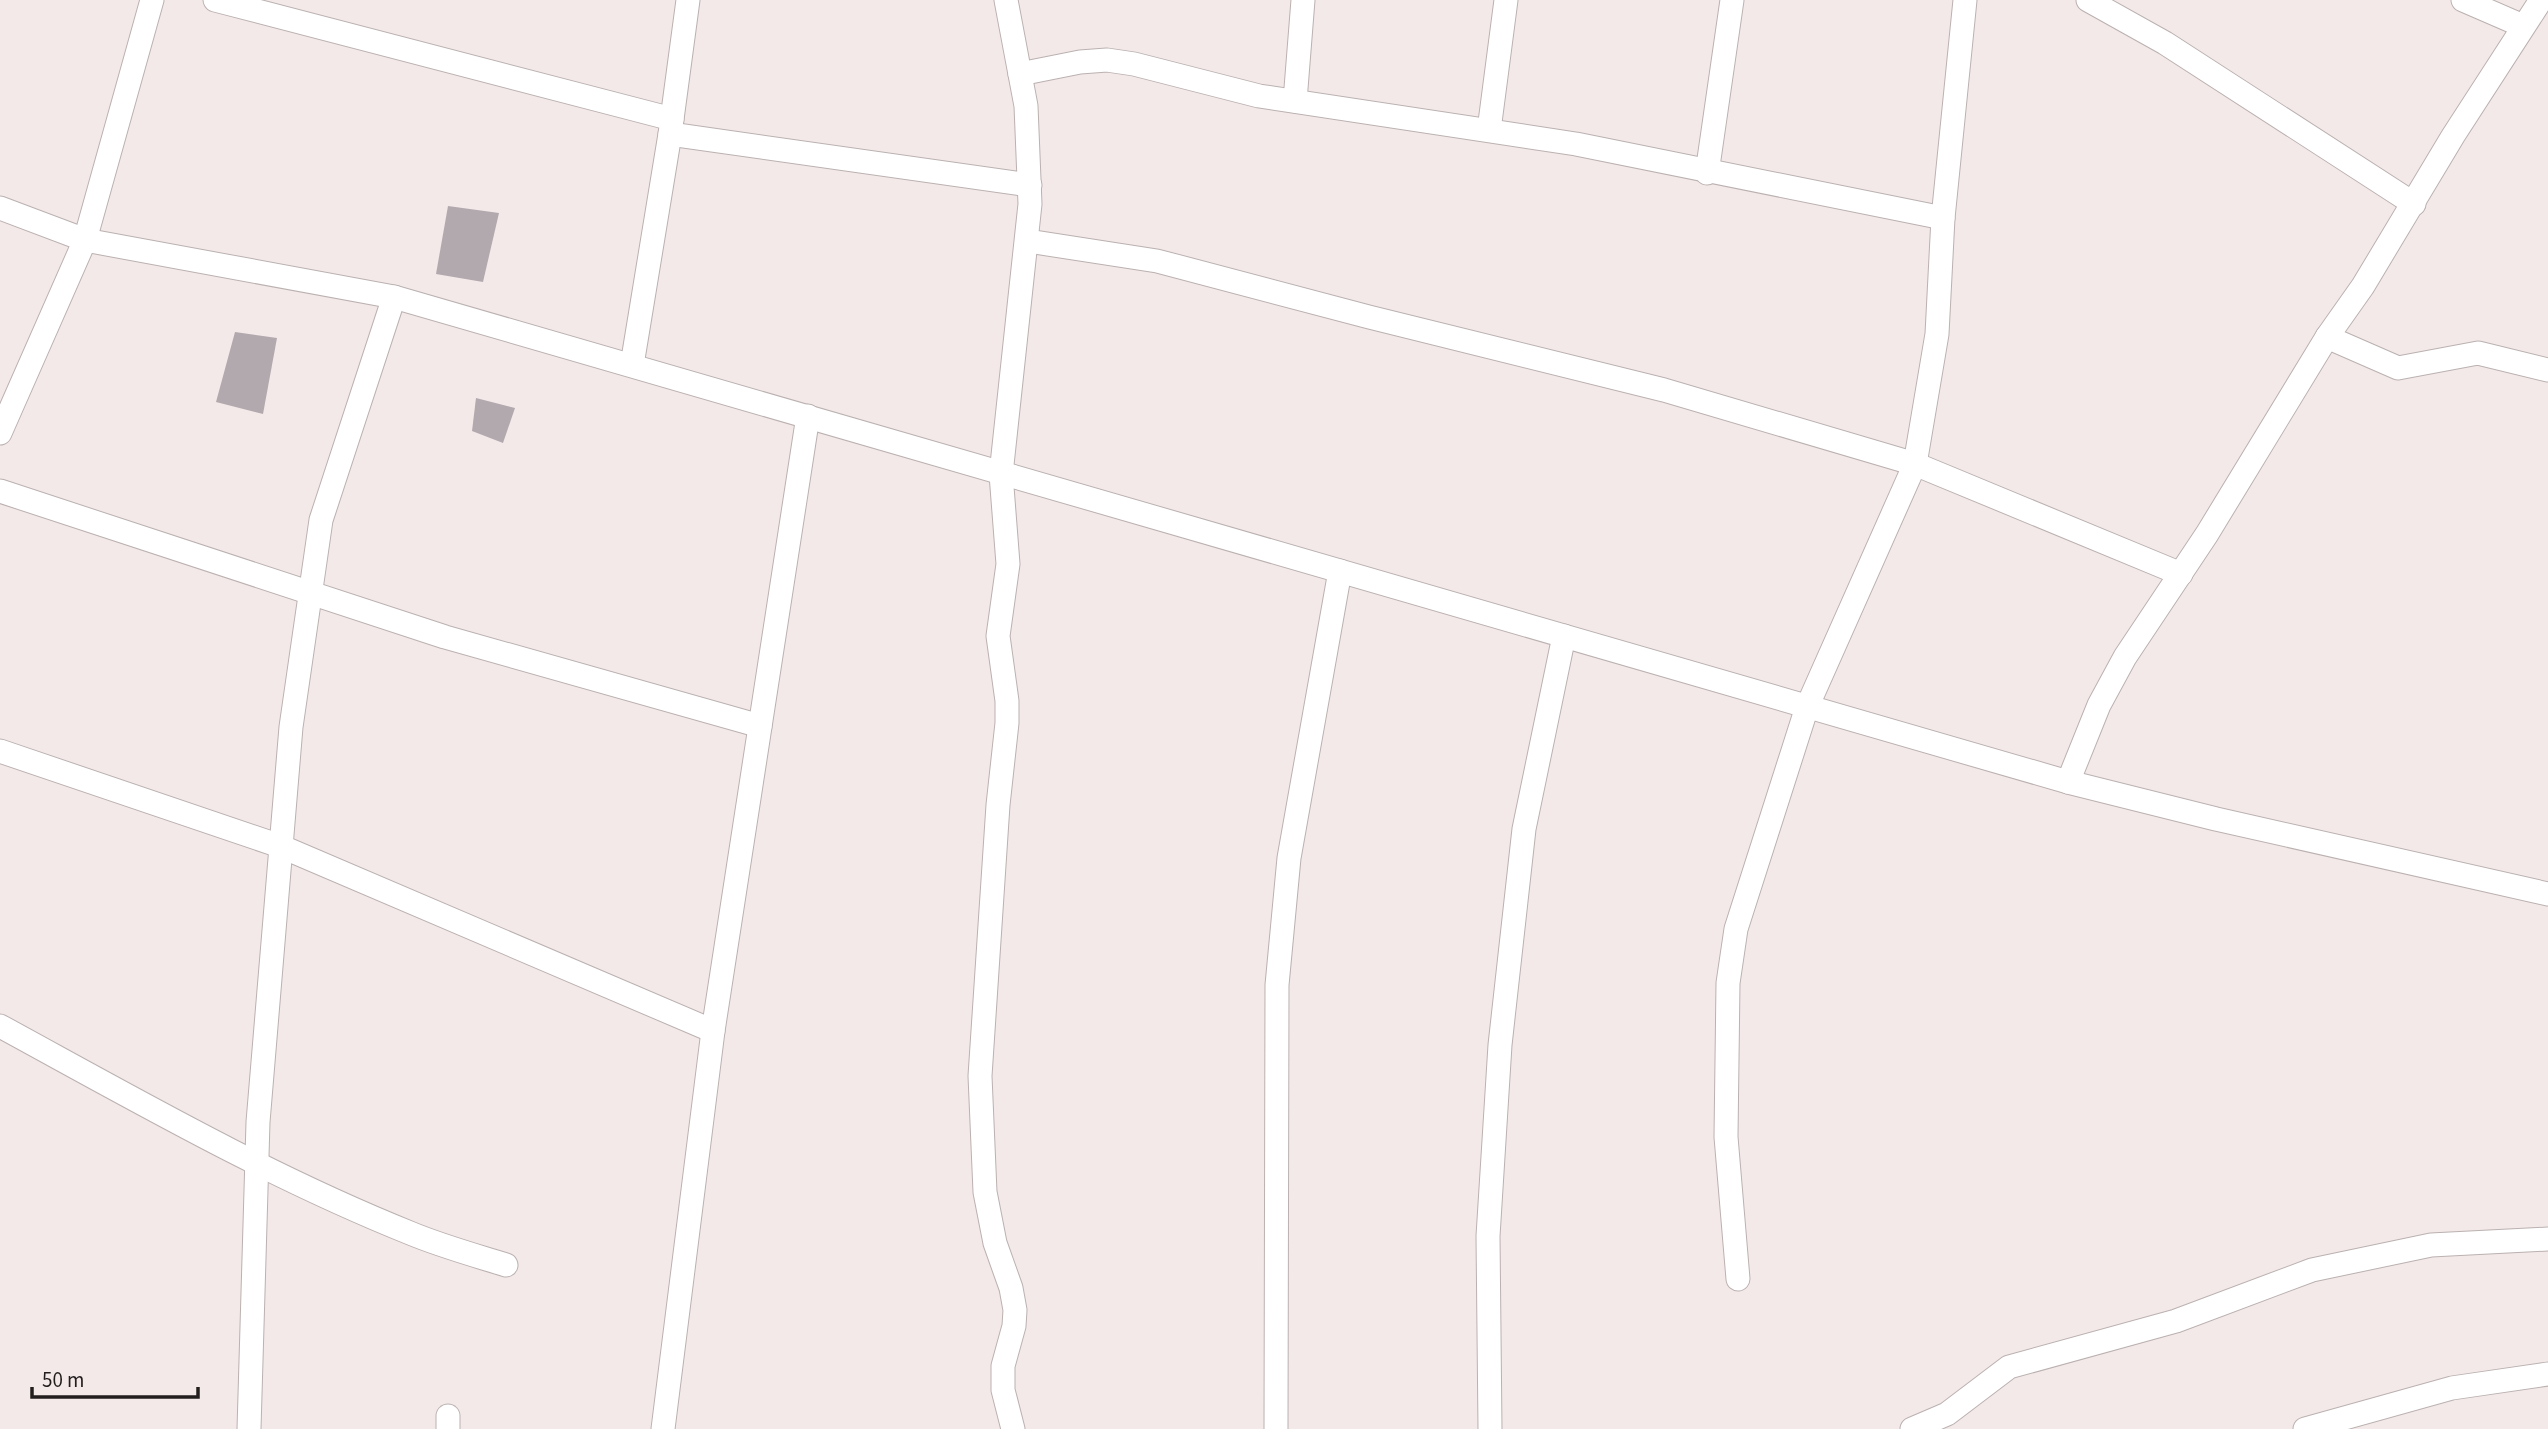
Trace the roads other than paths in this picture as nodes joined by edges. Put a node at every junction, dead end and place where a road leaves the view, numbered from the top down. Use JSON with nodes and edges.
{"nodes":[{"id":1,"x":152,"y":0,"type":"edge"},
{"id":2,"x":215,"y":0,"type":"edge"},
{"id":3,"x":688,"y":0,"type":"edge"},
{"id":4,"x":1006,"y":0,"type":"edge"},
{"id":5,"x":1303,"y":0,"type":"edge"},
{"id":6,"x":1506,"y":0,"type":"edge"},
{"id":7,"x":1732,"y":0,"type":"edge"},
{"id":8,"x":1965,"y":0,"type":"edge"},
{"id":9,"x":2088,"y":0,"type":"edge"},
{"id":10,"x":2463,"y":0,"type":"edge"},
{"id":11,"x":2541,"y":0,"type":"edge"},
{"id":12,"x":2524,"y":26,"type":"junction"},
{"id":13,"x":1020,"y":74,"type":"junction"},
{"id":14,"x":1295,"y":101,"type":"junction"},
{"id":15,"x":671,"y":127,"type":"junction"},
{"id":16,"x":1489,"y":130,"type":"junction"},
{"id":17,"x":1707,"y":173,"type":"junction"},
{"id":18,"x":1030,"y":185,"type":"junction"},
{"id":19,"x":2414,"y":204,"type":"junction"},
{"id":20,"x":0,"y":208,"type":"edge"},
{"id":21,"x":1943,"y":218,"type":"junction"},
{"id":22,"x":85,"y":240,"type":"junction"},
{"id":23,"x":1028,"y":241,"type":"junction"},
{"id":24,"x":394,"y":298,"type":"junction"},
{"id":25,"x":2327,"y":337,"type":"junction"},
{"id":26,"x":632,"y":365,"type":"junction"},
{"id":27,"x":2548,"y":370,"type":"edge"},
{"id":28,"x":808,"y":416,"type":"junction"},
{"id":29,"x":0,"y":433,"type":"edge"},
{"id":30,"x":1915,"y":464,"type":"junction"},
{"id":31,"x":1001,"y":474,"type":"junction"},
{"id":32,"x":0,"y":491,"type":"edge"},
{"id":33,"x":1340,"y":571,"type":"junction"},
{"id":34,"x":2181,"y":574,"type":"junction"},
{"id":35,"x":310,"y":592,"type":"junction"},
{"id":36,"x":1564,"y":636,"type":"junction"},
{"id":37,"x":1807,"y":707,"type":"junction"},
{"id":38,"x":760,"y":726,"type":"junction"},
{"id":39,"x":0,"y":751,"type":"edge"},
{"id":40,"x":2068,"y":782,"type":"junction"},
{"id":41,"x":280,"y":846,"type":"junction"},
{"id":42,"x":2548,"y":894,"type":"edge"},
{"id":43,"x":0,"y":1026,"type":"edge"},
{"id":44,"x":713,"y":1031,"type":"junction"},
{"id":45,"x":256,"y":1162,"type":"junction"},
{"id":46,"x":2548,"y":1239,"type":"edge"},
{"id":47,"x":506,"y":1265,"type":"dead end"},
{"id":48,"x":1738,"y":1279,"type":"dead end"},
{"id":49,"x":2548,"y":1374,"type":"edge"},
{"id":50,"x":249,"y":1429,"type":"edge"},
{"id":51,"x":663,"y":1429,"type":"edge"},
{"id":52,"x":1013,"y":1429,"type":"edge"},
{"id":53,"x":1276,"y":1429,"type":"edge"},
{"id":54,"x":1490,"y":1429,"type":"edge"},
{"id":55,"x":1912,"y":1429,"type":"edge"},
{"id":56,"x":2305,"y":1429,"type":"edge"}],
"edges":[{"from":1,"to":22,"type":"street"},
{"from":2,"to":15,"type":"street"},
{"from":3,"to":15,"type":"street"},
{"from":4,"to":13,"type":"street"},
{"from":5,"to":14,"type":"street"},
{"from":6,"to":16,"type":"street"},
{"from":7,"to":17,"type":"street"},
{"from":8,"to":21,"type":"street"},
{"from":9,"to":19,"type":"street"},
{"from":10,"to":12,"type":"street"},
{"from":11,"to":12,"type":"street"},
{"from":12,"to":19,"type":"street"},
{"from":13,"to":14,"type":"street"},
{"from":13,"to":18,"type":"street"},
{"from":14,"to":16,"type":"street"},
{"from":15,"to":18,"type":"street"},
{"from":15,"to":26,"type":"street"},
{"from":16,"to":17,"type":"street"},
{"from":17,"to":21,"type":"street"},
{"from":18,"to":23,"type":"street"},
{"from":19,"to":25,"type":"street"},
{"from":20,"to":22,"type":"street"},
{"from":21,"to":30,"type":"street"},
{"from":22,"to":24,"type":"street"},
{"from":22,"to":29,"type":"street"},
{"from":23,"to":30,"type":"street"},
{"from":23,"to":31,"type":"street"},
{"from":24,"to":26,"type":"street"},
{"from":24,"to":35,"type":"street"},
{"from":25,"to":27,"type":"street"},
{"from":25,"to":34,"type":"street"},
{"from":26,"to":28,"type":"street"},
{"from":28,"to":31,"type":"street"},
{"from":28,"to":38,"type":"street"},
{"from":30,"to":34,"type":"street"},
{"from":30,"to":37,"type":"street"},
{"from":31,"to":33,"type":"street"},
{"from":31,"to":52,"type":"street"},
{"from":32,"to":35,"type":"street"},
{"from":33,"to":36,"type":"street"},
{"from":33,"to":53,"type":"street"},
{"from":34,"to":40,"type":"street"},
{"from":35,"to":38,"type":"street"},
{"from":35,"to":41,"type":"street"},
{"from":36,"to":37,"type":"street"},
{"from":36,"to":54,"type":"street"},
{"from":37,"to":40,"type":"street"},
{"from":37,"to":48,"type":"street"},
{"from":38,"to":44,"type":"street"},
{"from":39,"to":41,"type":"street"},
{"from":40,"to":42,"type":"street"},
{"from":41,"to":44,"type":"street"},
{"from":41,"to":45,"type":"street"},
{"from":43,"to":45,"type":"street"},
{"from":44,"to":51,"type":"street"},
{"from":45,"to":47,"type":"street"},
{"from":45,"to":50,"type":"street"},
{"from":46,"to":55,"type":"street"},
{"from":49,"to":56,"type":"street"}]}
